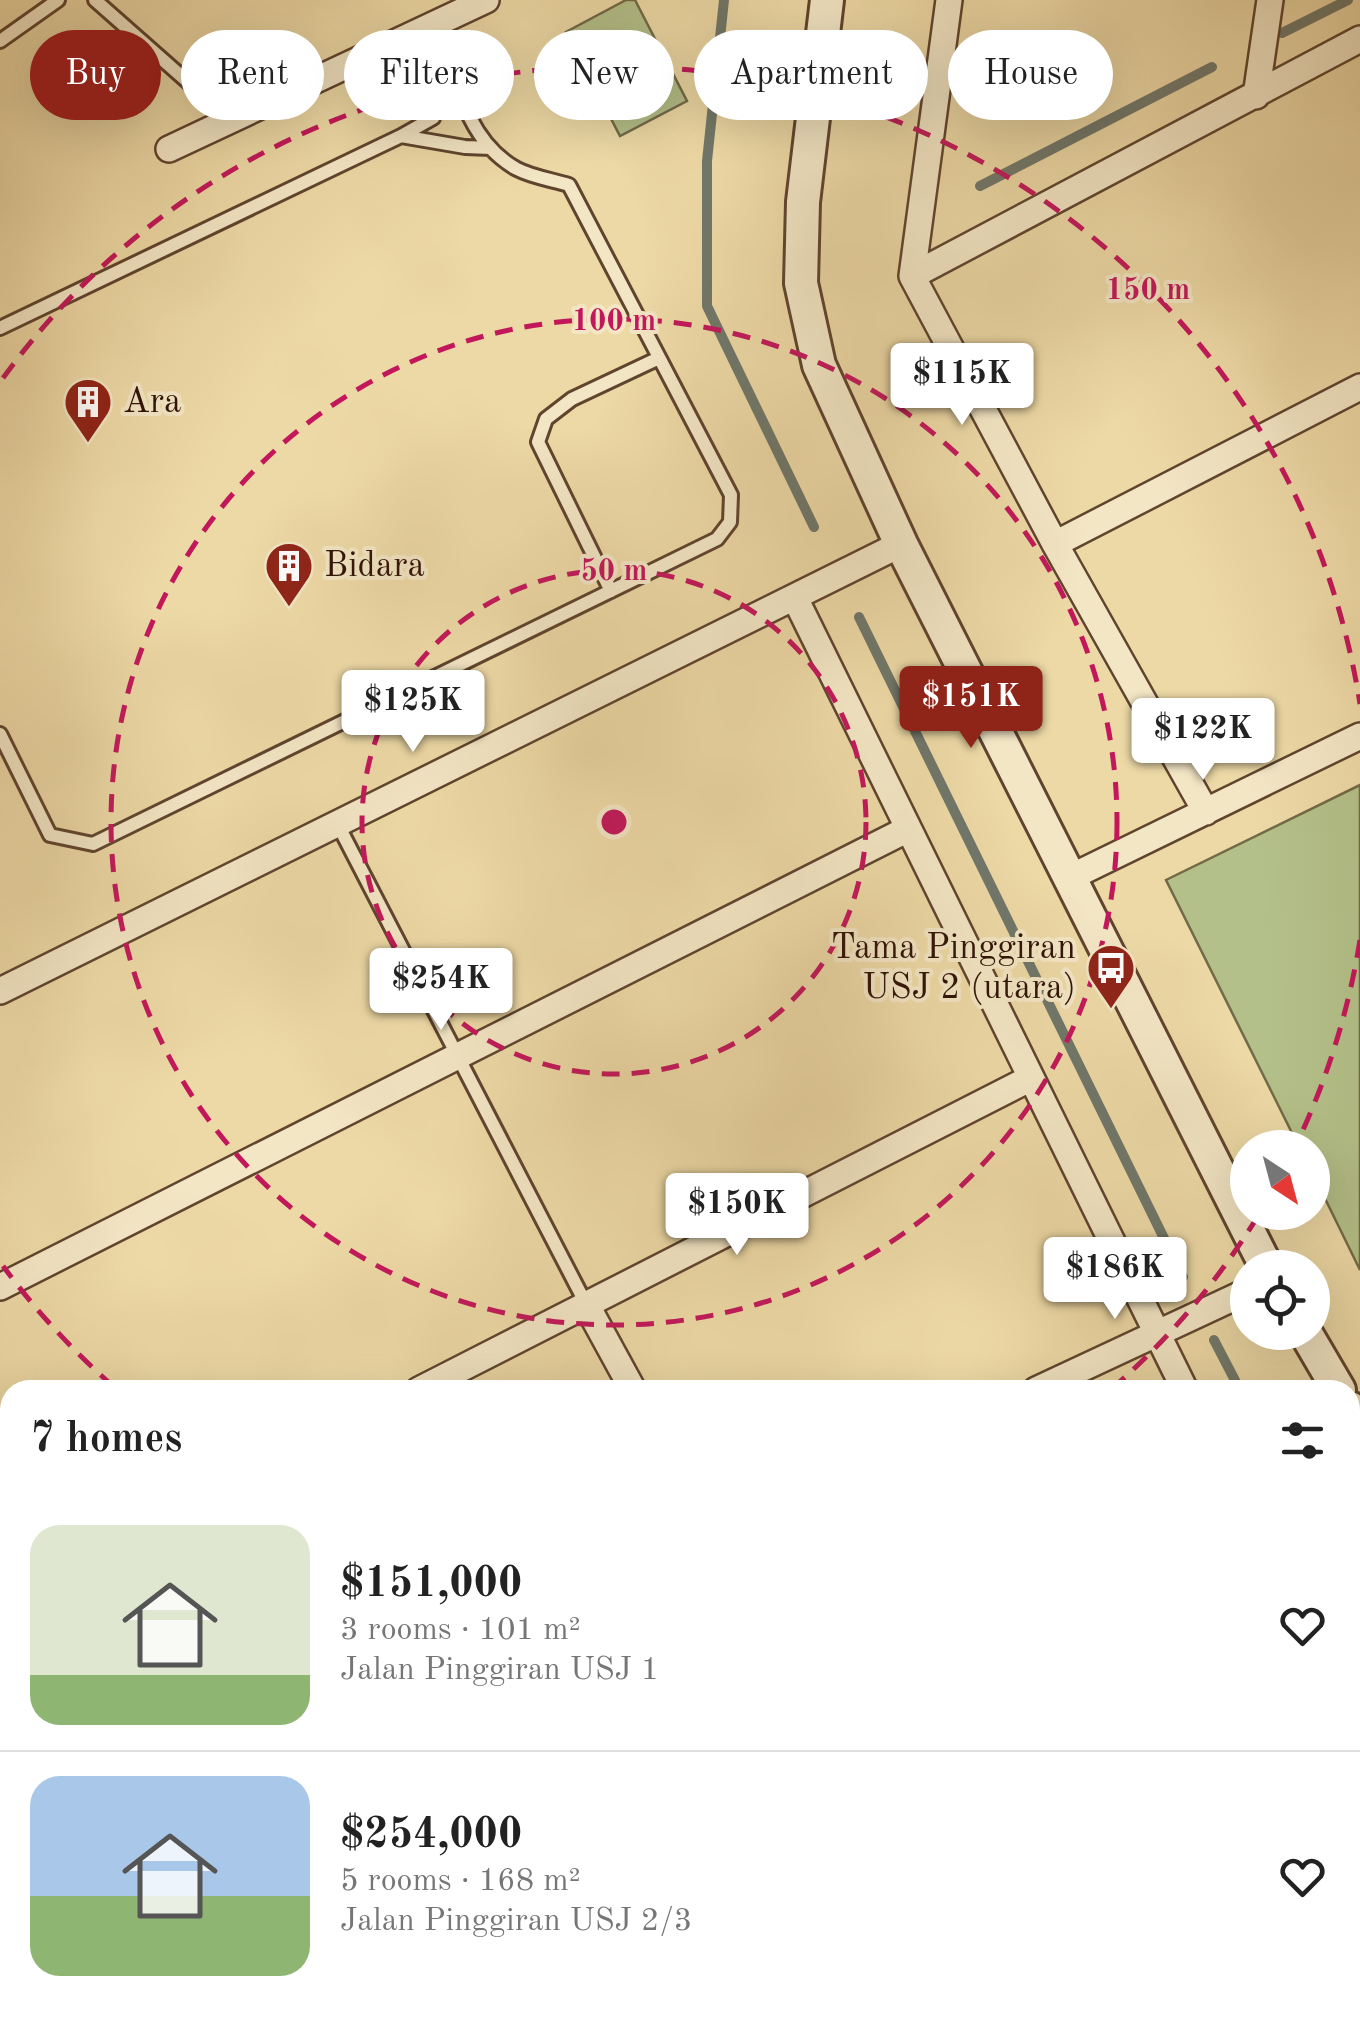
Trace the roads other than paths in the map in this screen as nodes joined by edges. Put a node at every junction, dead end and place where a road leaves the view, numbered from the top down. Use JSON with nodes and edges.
{"nodes":[{"id":1,"x":58,"y":0,"type":"edge"},
{"id":2,"x":94,"y":0,"type":"edge"},
{"id":3,"x":486,"y":0,"type":"edge"},
{"id":4,"x":827,"y":0,"type":"edge"},
{"id":5,"x":948,"y":0,"type":"edge"},
{"id":6,"x":1270,"y":0,"type":"edge"},
{"id":7,"x":438,"y":22,"type":"junction"},
{"id":8,"x":422,"y":30,"type":"edge"},
{"id":9,"x":1360,"y":40,"type":"edge"},
{"id":10,"x":0,"y":41,"type":"edge"},
{"id":11,"x":181,"y":76,"type":"edge"},
{"id":12,"x":1256,"y":96,"type":"junction"},
{"id":13,"x":231,"y":120,"type":"edge"},
{"id":14,"x":429,"y":120,"type":"edge"},
{"id":15,"x":401,"y":136,"type":"junction"},
{"id":16,"x":490,"y":148,"type":"junction"},
{"id":17,"x":169,"y":150,"type":"dead end"},
{"id":18,"x":912,"y":276,"type":"junction"},
{"id":19,"x":0,"y":328,"type":"edge"},
{"id":20,"x":659,"y":358,"type":"junction"},
{"id":21,"x":1360,"y":388,"type":"edge"},
{"id":22,"x":901,"y":544,"type":"junction"},
{"id":23,"x":1056,"y":544,"type":"junction"},
{"id":24,"x":611,"y":591,"type":"junction"},
{"id":25,"x":795,"y":598,"type":"junction"},
{"id":26,"x":1360,"y":736,"type":"edge"},
{"id":27,"x":2,"y":743,"type":"edge"},
{"id":28,"x":1206,"y":812,"type":"junction"},
{"id":29,"x":336,"y":823,"type":"junction"},
{"id":30,"x":908,"y":830,"type":"junction"},
{"id":31,"x":1069,"y":878,"type":"junction"},
{"id":32,"x":0,"y":992,"type":"edge"},
{"id":33,"x":457,"y":1056,"type":"junction"},
{"id":34,"x":1031,"y":1078,"type":"junction"},
{"id":35,"x":1257,"y":1250,"type":"edge"},
{"id":36,"x":0,"y":1288,"type":"edge"},
{"id":37,"x":1230,"y":1299,"type":"edge"},
{"id":38,"x":586,"y":1304,"type":"junction"},
{"id":39,"x":1157,"y":1334,"type":"junction"},
{"id":40,"x":1316,"y":1350,"type":"edge"},
{"id":41,"x":438,"y":1380,"type":"edge"},
{"id":42,"x":628,"y":1380,"type":"edge"},
{"id":43,"x":1058,"y":1380,"type":"edge"},
{"id":44,"x":1180,"y":1380,"type":"edge"},
{"id":45,"x":1333,"y":1380,"type":"edge"}],
"edges":[{"from":1,"to":10,"type":"lane"},
{"from":2,"to":11,"type":"lane"},
{"from":3,"to":7,"type":"street"},
{"from":4,"to":22,"type":"street"},
{"from":5,"to":18,"type":"street"},
{"from":6,"to":12,"type":"street"},
{"from":7,"to":8,"type":"street"},
{"from":7,"to":16,"type":"lane"},
{"from":9,"to":12,"type":"street"},
{"from":12,"to":18,"type":"street"},
{"from":13,"to":17,"type":"street"},
{"from":14,"to":15,"type":"lane"},
{"from":15,"to":16,"type":"lane"},
{"from":15,"to":19,"type":"lane"},
{"from":16,"to":20,"type":"lane"},
{"from":18,"to":23,"type":"street"},
{"from":20,"to":24,"type":"lane"},
{"from":20,"to":24,"type":"lane"},
{"from":21,"to":23,"type":"street"},
{"from":22,"to":25,"type":"street"},
{"from":22,"to":31,"type":"street"},
{"from":23,"to":28,"type":"street"},
{"from":24,"to":27,"type":"lane"},
{"from":25,"to":29,"type":"street"},
{"from":25,"to":30,"type":"street"},
{"from":26,"to":28,"type":"street"},
{"from":28,"to":31,"type":"street"},
{"from":29,"to":32,"type":"street"},
{"from":29,"to":33,"type":"lane"},
{"from":30,"to":33,"type":"street"},
{"from":30,"to":34,"type":"street"},
{"from":31,"to":35,"type":"street"},
{"from":33,"to":36,"type":"street"},
{"from":33,"to":38,"type":"lane"},
{"from":34,"to":38,"type":"street"},
{"from":34,"to":39,"type":"street"},
{"from":37,"to":39,"type":"street"},
{"from":38,"to":41,"type":"street"},
{"from":38,"to":42,"type":"street"},
{"from":39,"to":43,"type":"street"},
{"from":39,"to":44,"type":"street"},
{"from":40,"to":45,"type":"street"}]}
